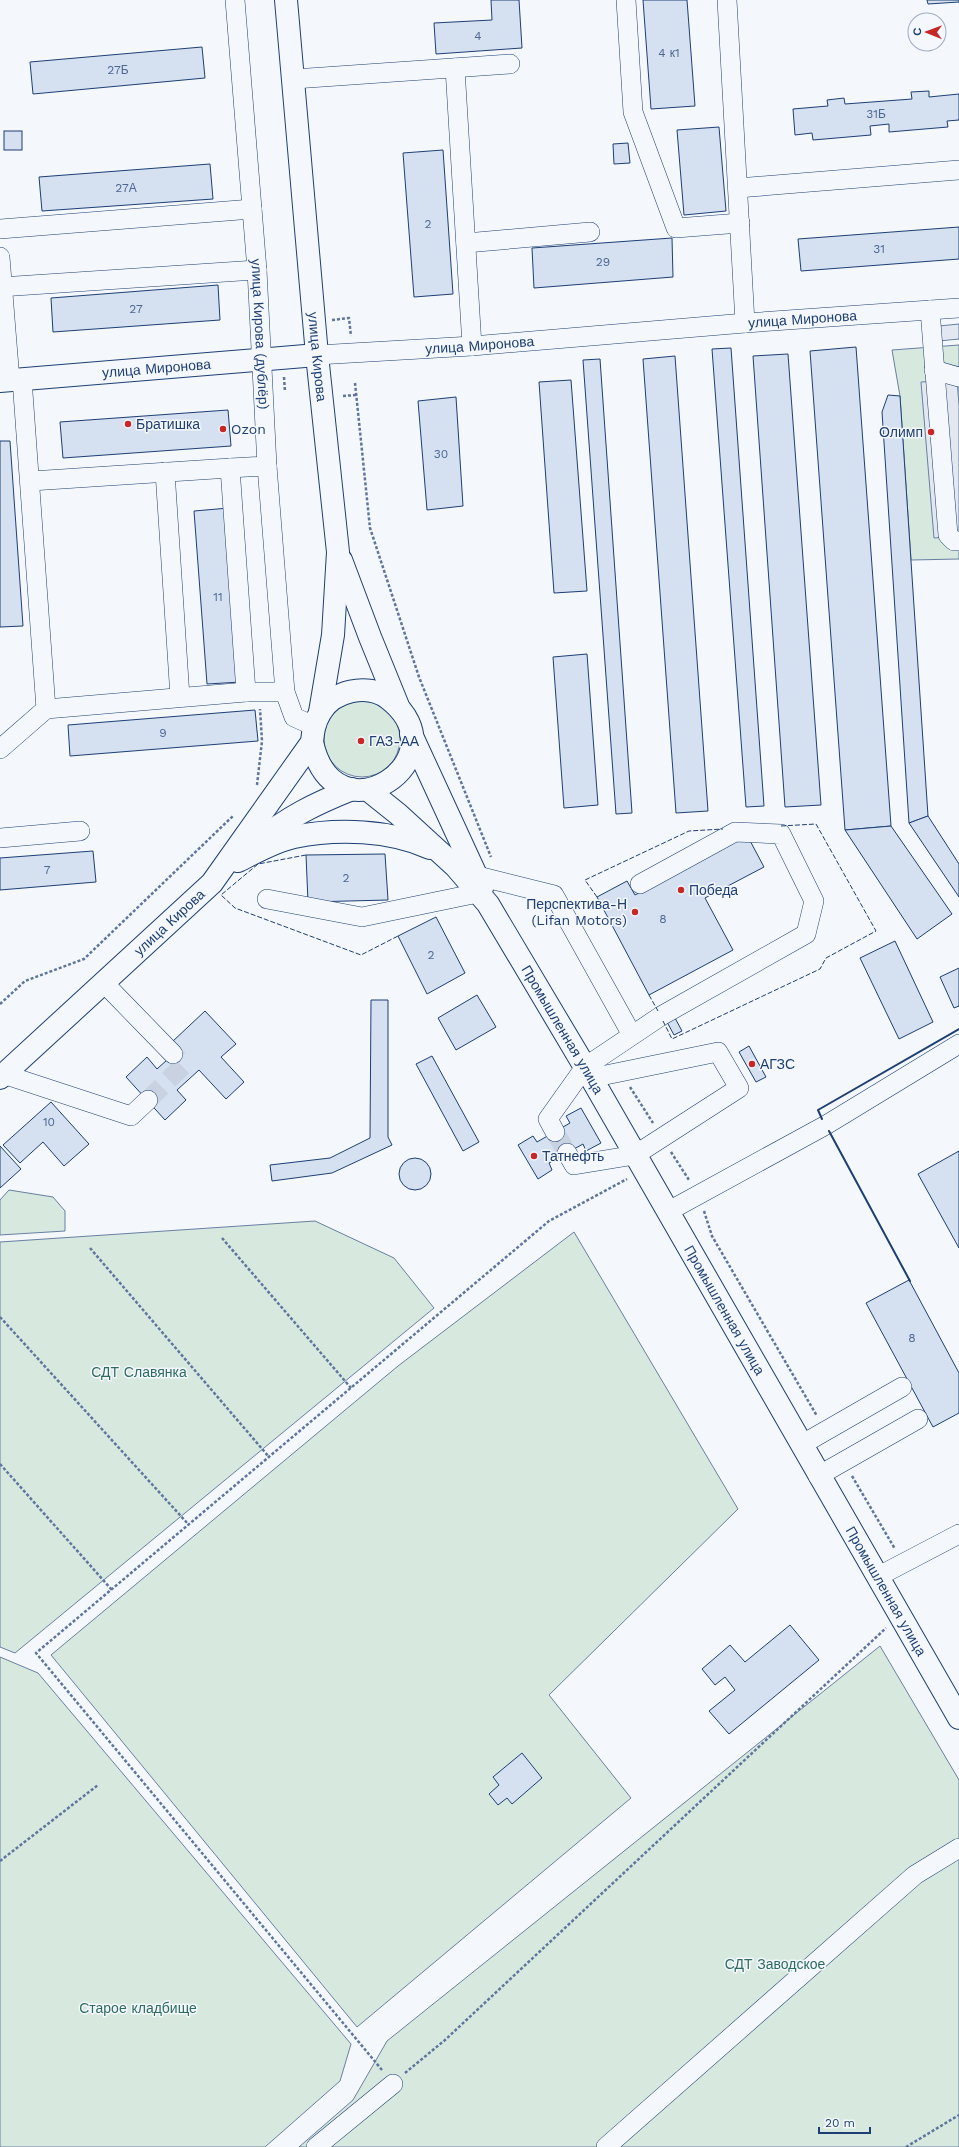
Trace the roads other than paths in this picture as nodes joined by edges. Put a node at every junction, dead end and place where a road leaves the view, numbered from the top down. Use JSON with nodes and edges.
{"nodes":[{"id":1,"x":235,"y":0,"type":"edge"},
{"id":2,"x":286,"y":0,"type":"edge"},
{"id":3,"x":626,"y":0,"type":"edge"},
{"id":4,"x":727,"y":0,"type":"edge"},
{"id":5,"x":510,"y":64,"type":"dead end"},
{"id":6,"x":455,"y":68,"type":"junction"},
{"id":7,"x":294,"y":79,"type":"junction"},
{"id":8,"x":959,"y":170,"type":"edge"},
{"id":9,"x":738,"y":188,"type":"junction"},
{"id":10,"x":252,"y":209,"type":"junction"},
{"id":11,"x":740,"y":223,"type":"junction"},
{"id":12,"x":0,"y":229,"type":"edge"},
{"id":13,"x":590,"y":232,"type":"dead end"},
{"id":14,"x":466,"y":243,"type":"junction"},
{"id":15,"x":0,"y":257,"type":"edge"},
{"id":16,"x":257,"y":270,"type":"junction"},
{"id":17,"x":1,"y":287,"type":"edge"},
{"id":18,"x":959,"y":308,"type":"edge"},
{"id":19,"x":930,"y":310,"type":"junction"},
{"id":20,"x":745,"y":323,"type":"junction"},
{"id":21,"x":472,"y":346,"type":"junction"},
{"id":22,"x":317,"y":355,"type":"junction"},
{"id":23,"x":263,"y":360,"type":"junction"},
{"id":24,"x":934,"y":370,"type":"junction"},
{"id":25,"x":959,"y":377,"type":"edge"},
{"id":26,"x":10,"y":380,"type":"edge"},
{"id":27,"x":267,"y":466,"type":"junction"},
{"id":28,"x":230,"y":468,"type":"junction"},
{"id":29,"x":165,"y":472,"type":"junction"},
{"id":30,"x":30,"y":480,"type":"junction"},
{"id":31,"x":959,"y":541,"type":"edge"},
{"id":32,"x":338,"y":552,"type":"junction"},
{"id":33,"x":253,"y":692,"type":"junction"},
{"id":34,"x":285,"y":692,"type":"junction"},
{"id":35,"x":180,"y":697,"type":"junction"},
{"id":36,"x":398,"y":706,"type":"junction"},
{"id":37,"x":46,"y":709,"type":"junction"},
{"id":38,"x":315,"y":727,"type":"junction"},
{"id":39,"x":411,"y":734,"type":"junction"},
{"id":40,"x":0,"y":749,"type":"edge"},
{"id":41,"x":360,"y":789,"type":"junction"},
{"id":42,"x":80,"y":831,"type":"dead end"},
{"id":43,"x":0,"y":838,"type":"edge"},
{"id":44,"x":440,"y":853,"type":"junction"},
{"id":45,"x":238,"y":861,"type":"junction"},
{"id":46,"x":212,"y":883,"type":"junction"},
{"id":47,"x":640,"y":884,"type":"dead end"},
{"id":48,"x":481,"y":891,"type":"junction"},
{"id":49,"x":267,"y":899,"type":"dead end"},
{"id":50,"x":104,"y":983,"type":"junction"},
{"id":51,"x":632,"y":1035,"type":"junction"},
{"id":52,"x":959,"y":1044,"type":"edge"},
{"id":53,"x":173,"y":1054,"type":"tunnel mouth"},
{"id":54,"x":588,"y":1072,"type":"junction"},
{"id":55,"x":2,"y":1076,"type":"edge"},
{"id":56,"x":148,"y":1100,"type":"tunnel mouth"},
{"id":57,"x":555,"y":1132,"type":"tunnel mouth"},
{"id":58,"x":567,"y":1153,"type":"tunnel mouth"},
{"id":59,"x":639,"y":1163,"type":"junction"},
{"id":60,"x":667,"y":1212,"type":"junction"},
{"id":61,"x":902,"y":1387,"type":"dead end"},
{"id":62,"x":918,"y":1419,"type":"dead end"},
{"id":63,"x":801,"y":1445,"type":"junction"},
{"id":64,"x":818,"y":1476,"type":"junction"},
{"id":65,"x":959,"y":1534,"type":"edge"},
{"id":66,"x":877,"y":1576,"type":"junction"},
{"id":67,"x":959,"y":1718,"type":"edge"},
{"id":68,"x":959,"y":1848,"type":"edge"},
{"id":69,"x":393,"y":2084,"type":"road end"},
{"id":70,"x":316,"y":2147,"type":"edge"},
{"id":71,"x":606,"y":2147,"type":"edge"}],
"edges":[{"from":1,"to":10,"type":"street","name":"улица Кирова (дублёр)"},
{"from":2,"to":7,"type":"main road","name":"улица Кирова"},
{"from":3,"to":11,"type":"street"},
{"from":4,"to":9,"type":"street"},
{"from":5,"to":6,"type":"street"},
{"from":6,"to":7,"type":"street"},
{"from":6,"to":14,"type":"street"},
{"from":7,"to":22,"type":"main road","name":"улица Кирова"},
{"from":8,"to":9,"type":"street"},
{"from":9,"to":11,"type":"street"},
{"from":10,"to":12,"type":"street"},
{"from":10,"to":16,"type":"street","name":"улица Кирова (дублёр)"},
{"from":11,"to":20,"type":"street"},
{"from":13,"to":14,"type":"street"},
{"from":14,"to":21,"type":"street"},
{"from":15,"to":17,"type":"street"},
{"from":16,"to":17,"type":"street"},
{"from":16,"to":23,"type":"street","name":"улица Кирова (дублёр)"},
{"from":17,"to":26,"type":"street"},
{"from":18,"to":19,"type":"street","name":"улица Миронова"},
{"from":19,"to":20,"type":"street","name":"улица Миронова"},
{"from":19,"to":24,"type":"street"},
{"from":20,"to":21,"type":"street","name":"улица Миронова"},
{"from":21,"to":22,"type":"street","name":"улица Миронова"},
{"from":22,"to":23,"type":"main road","name":"улица Миронова"},
{"from":22,"to":32,"type":"main road","name":"улица Кирова"},
{"from":23,"to":26,"type":"main road","name":"улица Миронова"},
{"from":23,"to":27,"type":"street","name":"улица Кирова (дублёр)"},
{"from":24,"to":25,"type":"street"},
{"from":24,"to":31,"type":"street"},
{"from":26,"to":30,"type":"street"},
{"from":27,"to":28,"type":"street"},
{"from":27,"to":34,"type":"street","name":"улица Кирова (дублёр)"},
{"from":28,"to":29,"type":"street"},
{"from":28,"to":33,"type":"street"},
{"from":29,"to":30,"type":"street"},
{"from":29,"to":35,"type":"street"},
{"from":30,"to":37,"type":"street"},
{"from":32,"to":36,"type":"main road"},
{"from":32,"to":38,"type":"main road","name":"улица Кирова"},
{"from":33,"to":34,"type":"street"},
{"from":33,"to":35,"type":"street"},
{"from":34,"to":38,"type":"street","name":"улица Кирова (дублёр)"},
{"from":35,"to":37,"type":"street"},
{"from":36,"to":38,"type":"main road"},
{"from":36,"to":39,"type":"main road"},
{"from":37,"to":40,"type":"street"},
{"from":38,"to":41,"type":"main road"},
{"from":38,"to":46,"type":"main road","name":"улица Кирова"},
{"from":39,"to":41,"type":"main road"},
{"from":39,"to":48,"type":"main road"},
{"from":41,"to":44,"type":"main road"},
{"from":41,"to":45,"type":"main road"},
{"from":42,"to":43,"type":"street"},
{"from":44,"to":45,"type":"main road"},
{"from":44,"to":48,"type":"main road"},
{"from":45,"to":46,"type":"main road"},
{"from":46,"to":50,"type":"main road","name":"улица Кирова"},
{"from":47,"to":51,"type":"street"},
{"from":48,"to":49,"type":"street"},
{"from":48,"to":51,"type":"street"},
{"from":48,"to":54,"type":"main road","name":"Промышленная улица"},
{"from":50,"to":53,"type":"street"},
{"from":50,"to":55,"type":"main road","name":"улица Кирова"},
{"from":51,"to":54,"type":"street"},
{"from":52,"to":60,"type":"street"},
{"from":54,"to":57,"type":"street"},
{"from":54,"to":59,"type":"main road","name":"Промышленная улица"},
{"from":54,"to":59,"type":"street"},
{"from":55,"to":56,"type":"street"},
{"from":58,"to":59,"type":"street"},
{"from":59,"to":60,"type":"main road","name":"Промышленная улица"},
{"from":60,"to":63,"type":"main road","name":"Промышленная улица"},
{"from":61,"to":63,"type":"street"},
{"from":62,"to":64,"type":"street"},
{"from":63,"to":64,"type":"main road","name":"Промышленная улица"},
{"from":64,"to":66,"type":"main road","name":"Промышленная улица"},
{"from":65,"to":66,"type":"street"},
{"from":66,"to":67,"type":"main road","name":"Промышленная улица"},
{"from":68,"to":71,"type":"street"},
{"from":69,"to":70,"type":"street"}]}
